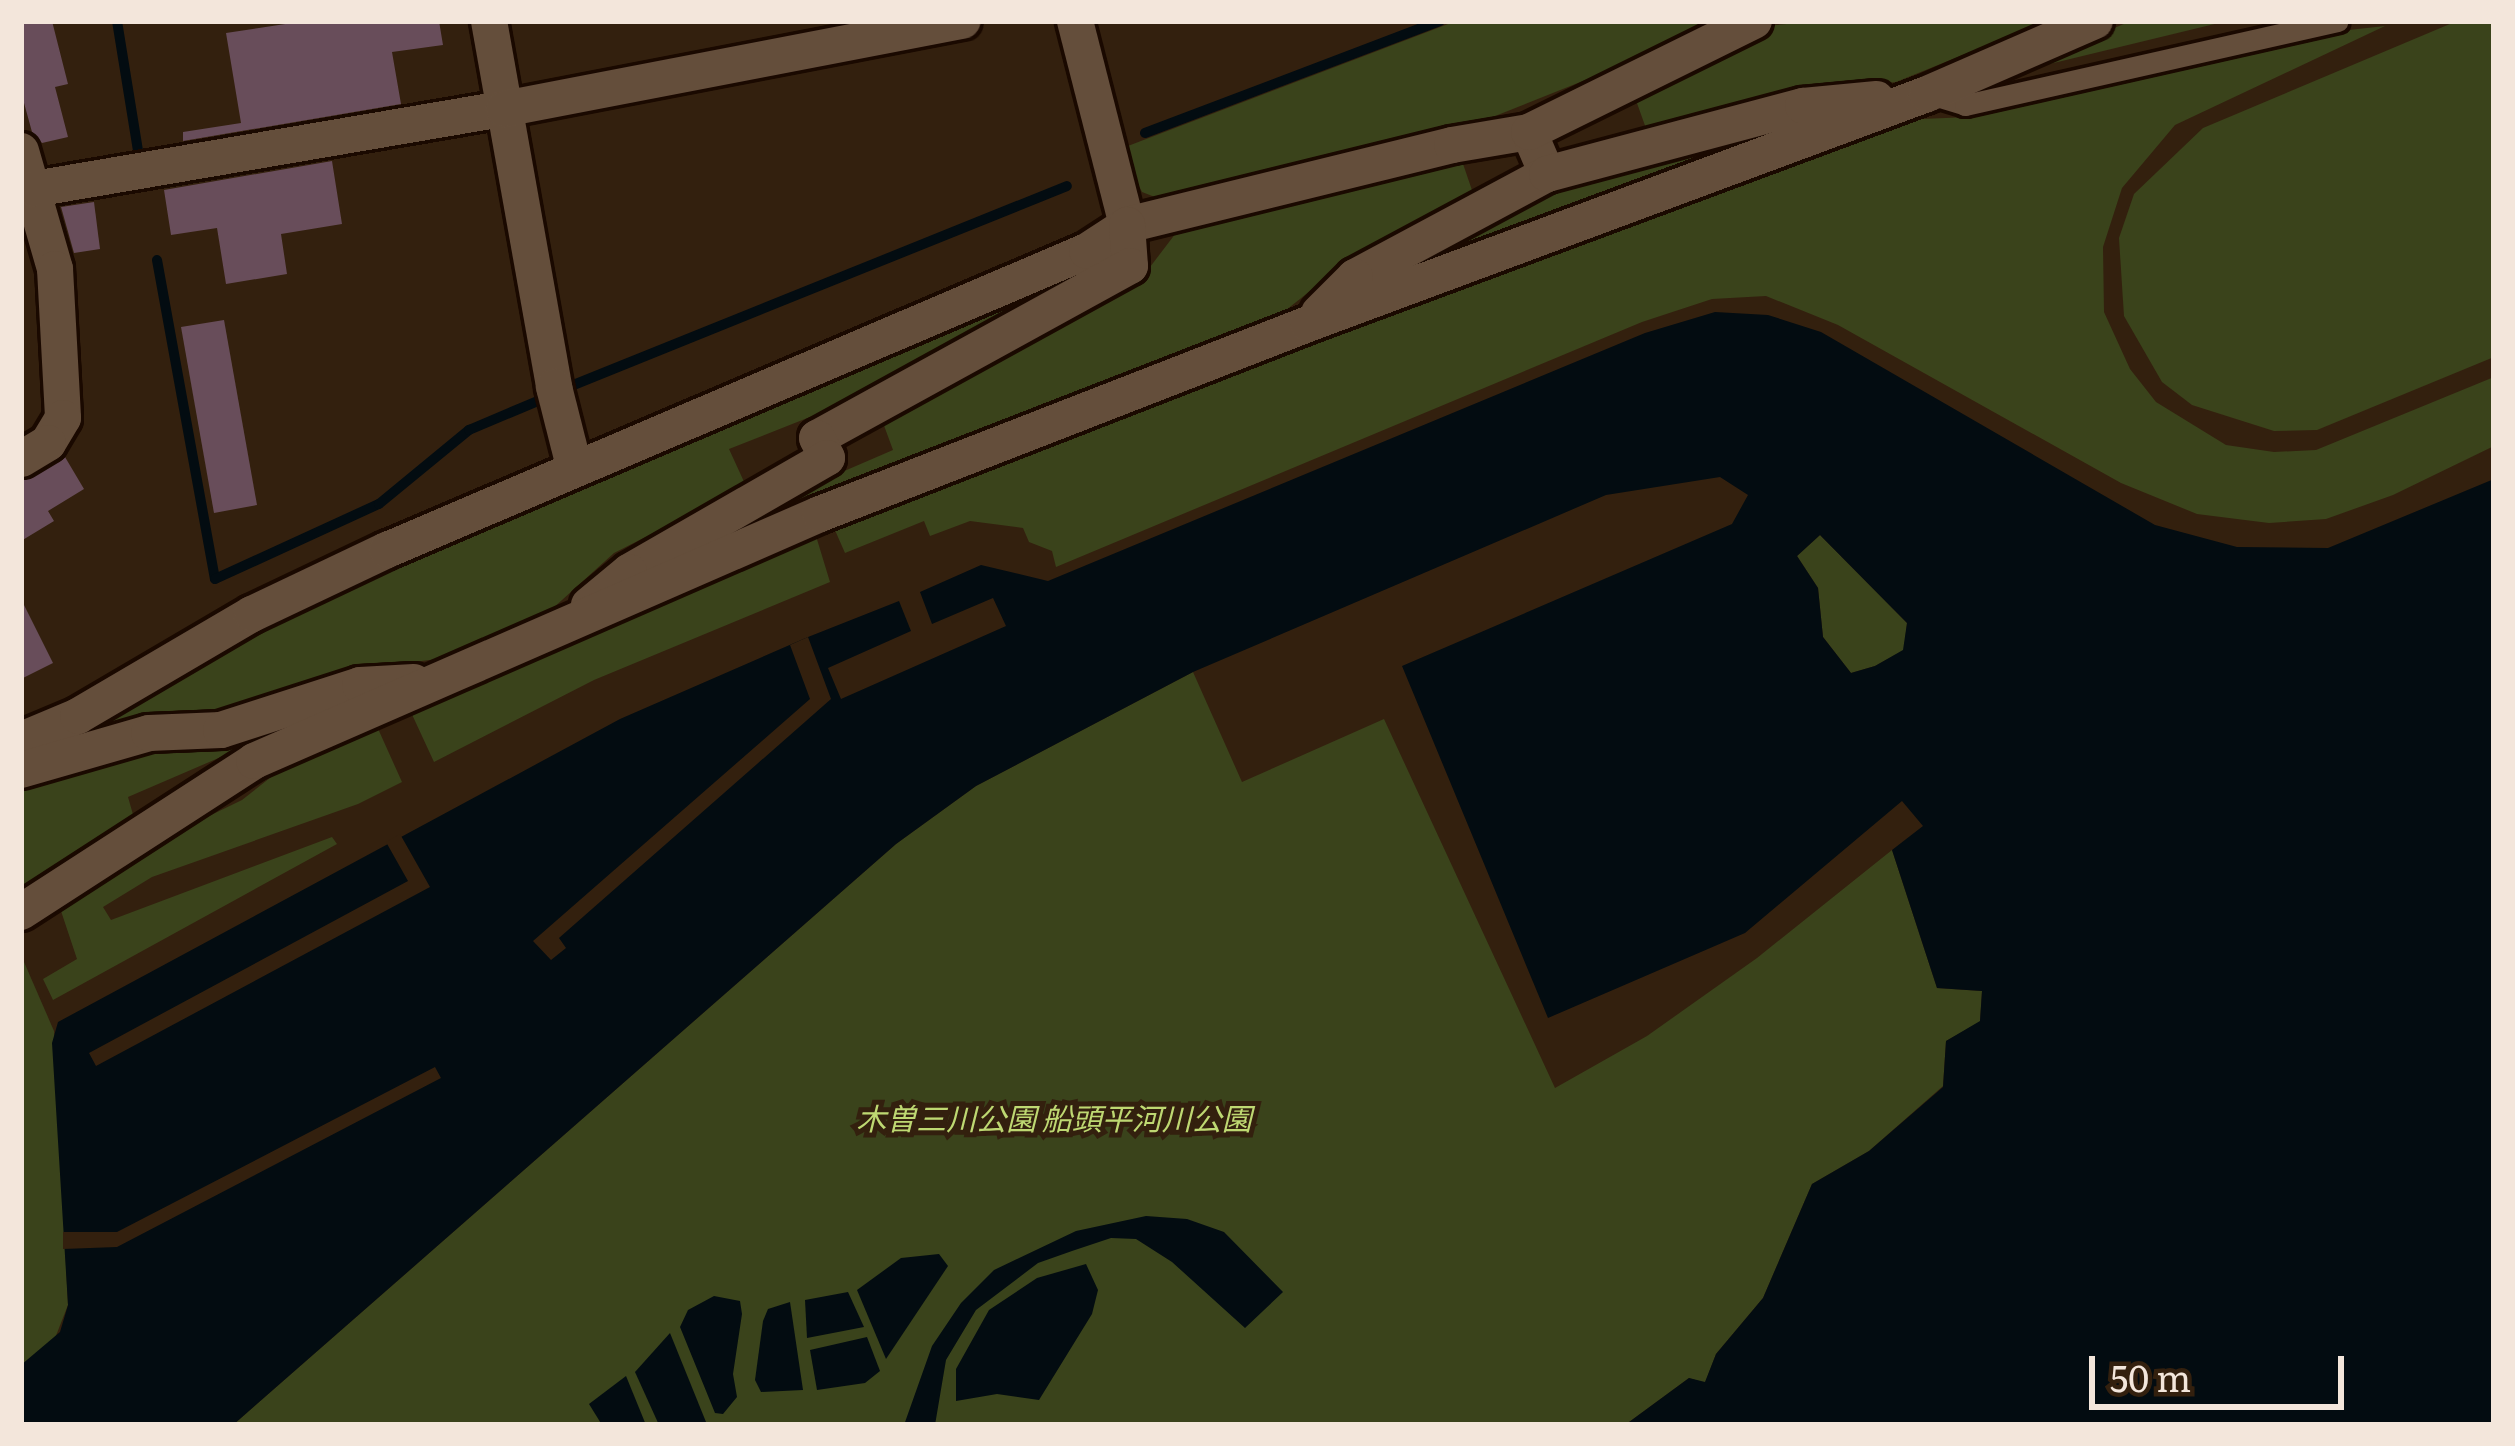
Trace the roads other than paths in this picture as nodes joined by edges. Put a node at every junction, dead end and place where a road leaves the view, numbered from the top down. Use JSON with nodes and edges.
{"nodes":[{"id":1,"x":489,"y":21,"type":"edge"},
{"id":2,"x":963,"y":21,"type":"edge"},
{"id":3,"x":1075,"y":21,"type":"edge"},
{"id":4,"x":1754,"y":21,"type":"edge"},
{"id":5,"x":2095,"y":21,"type":"edge"},
{"id":6,"x":2338,"y":21,"type":"edge"},
{"id":7,"x":1927,"y":94,"type":"junction"},
{"id":8,"x":504,"y":109,"type":"junction"},
{"id":9,"x":1529,"y":132,"type":"junction"},
{"id":10,"x":21,"y":151,"type":"edge"},
{"id":11,"x":1547,"y":174,"type":"junction"},
{"id":12,"x":34,"y":189,"type":"junction"},
{"id":13,"x":1127,"y":225,"type":"junction"},
{"id":14,"x":1308,"y":324,"type":"junction"},
{"id":15,"x":21,"y":459,"type":"edge"},
{"id":16,"x":574,"y":466,"type":"junction"},
{"id":17,"x":555,"y":634,"type":"junction"},
{"id":18,"x":436,"y":681,"type":"junction"},
{"id":19,"x":21,"y":740,"type":"edge"},
{"id":20,"x":21,"y":770,"type":"edge"},
{"id":21,"x":21,"y":912,"type":"edge"}],
"edges":[{"from":1,"to":8,"type":"street"},
{"from":2,"to":8,"type":"street"},
{"from":3,"to":13,"type":"street"},
{"from":4,"to":9,"type":"street"},
{"from":5,"to":7,"type":"street"},
{"from":6,"to":7,"type":"lane"},
{"from":7,"to":11,"type":"street"},
{"from":7,"to":14,"type":"street"},
{"from":8,"to":12,"type":"street"},
{"from":8,"to":16,"type":"street"},
{"from":9,"to":11,"type":"street"},
{"from":9,"to":13,"type":"street"},
{"from":10,"to":12,"type":"street"},
{"from":11,"to":14,"type":"street"},
{"from":12,"to":15,"type":"street"},
{"from":13,"to":16,"type":"street"},
{"from":13,"to":17,"type":"street"},
{"from":14,"to":17,"type":"street"},
{"from":16,"to":19,"type":"street"},
{"from":17,"to":18,"type":"street"},
{"from":18,"to":20,"type":"street"},
{"from":18,"to":21,"type":"street"}]}
